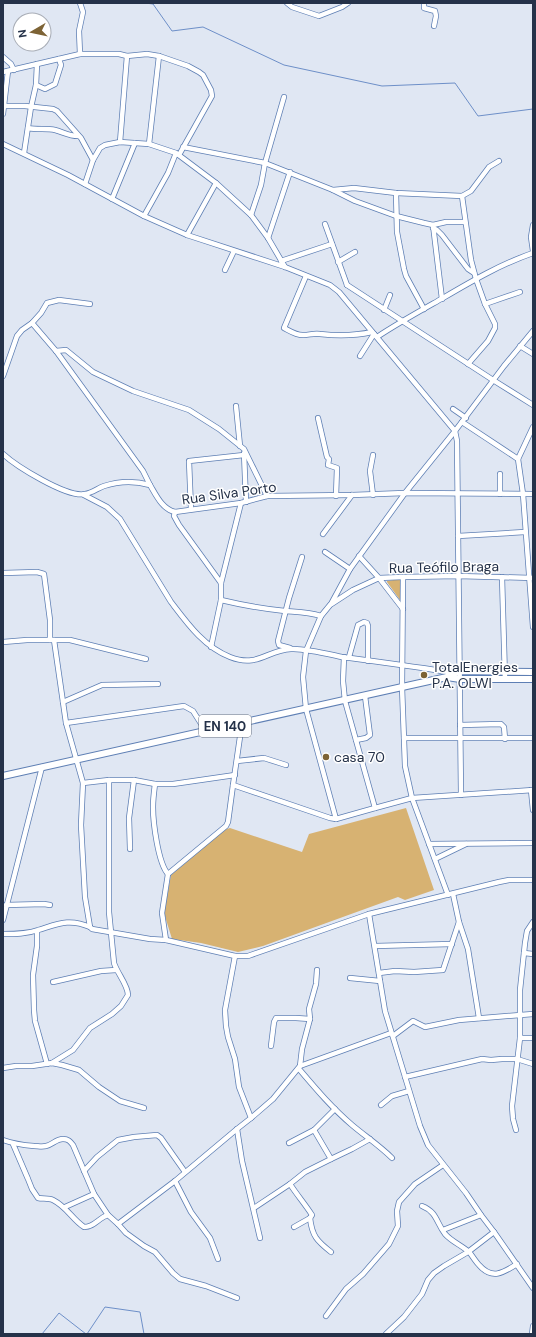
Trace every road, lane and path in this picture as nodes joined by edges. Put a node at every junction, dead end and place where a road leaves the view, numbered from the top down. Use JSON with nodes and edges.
{"nodes":[{"id":1,"x":80,"y":3,"type":"edge"},
{"id":2,"x":287,"y":3,"type":"edge"},
{"id":3,"x":348,"y":3,"type":"edge"},
{"id":4,"x":424,"y":3,"type":"edge"},
{"id":5,"x":434,"y":26,"type":"dead end"},
{"id":6,"x":80,"y":54,"type":"junction"},
{"id":7,"x":127,"y":56,"type":"junction"},
{"id":8,"x":159,"y":56,"type":"junction"},
{"id":9,"x":3,"y":57,"type":"edge"},
{"id":10,"x":59,"y":59,"type":"junction"},
{"id":11,"x":37,"y":64,"type":"junction"},
{"id":12,"x":14,"y":70,"type":"junction"},
{"id":13,"x":6,"y":72,"type":"edge"},
{"id":14,"x":36,"y":85,"type":"junction"},
{"id":15,"x":284,"y":97,"type":"dead end"},
{"id":16,"x":4,"y":106,"type":"edge"},
{"id":17,"x":31,"y":107,"type":"junction"},
{"id":18,"x":3,"y":114,"type":"edge"},
{"id":19,"x":28,"y":128,"type":"junction"},
{"id":20,"x":78,"y":136,"type":"junction"},
{"id":21,"x":120,"y":142,"type":"junction"},
{"id":22,"x":135,"y":143,"type":"junction"},
{"id":23,"x":3,"y":144,"type":"edge"},
{"id":24,"x":149,"y":144,"type":"junction"},
{"id":25,"x":183,"y":147,"type":"junction"},
{"id":26,"x":24,"y":153,"type":"junction"},
{"id":27,"x":178,"y":154,"type":"junction"},
{"id":28,"x":93,"y":160,"type":"junction"},
{"id":29,"x":499,"y":161,"type":"dead end"},
{"id":30,"x":265,"y":163,"type":"junction"},
{"id":31,"x":290,"y":172,"type":"junction"},
{"id":32,"x":216,"y":183,"type":"junction"},
{"id":33,"x":85,"y":184,"type":"junction"},
{"id":34,"x":333,"y":190,"type":"junction"},
{"id":35,"x":396,"y":193,"type":"junction"},
{"id":36,"x":462,"y":196,"type":"junction"},
{"id":37,"x":112,"y":199,"type":"junction"},
{"id":38,"x":251,"y":215,"type":"junction"},
{"id":39,"x":144,"y":216,"type":"junction"},
{"id":40,"x":396,"y":216,"type":"junction"},
{"id":41,"x":465,"y":222,"type":"junction"},
{"id":42,"x":326,"y":224,"type":"dead end"},
{"id":43,"x":533,"y":225,"type":"edge"},
{"id":44,"x":433,"y":226,"type":"junction"},
{"id":45,"x":187,"y":236,"type":"junction"},
{"id":46,"x":268,"y":238,"type":"junction"},
{"id":47,"x":332,"y":244,"type":"junction"},
{"id":48,"x":234,"y":251,"type":"junction"},
{"id":49,"x":355,"y":252,"type":"dead end"},
{"id":50,"x":533,"y":252,"type":"edge"},
{"id":51,"x":281,"y":261,"type":"junction"},
{"id":52,"x":338,"y":262,"type":"junction"},
{"id":53,"x":284,"y":267,"type":"junction"},
{"id":54,"x":225,"y":270,"type":"dead end"},
{"id":55,"x":474,"y":274,"type":"junction"},
{"id":56,"x":306,"y":276,"type":"junction"},
{"id":57,"x":476,"y":279,"type":"junction"},
{"id":58,"x":347,"y":285,"type":"junction"},
{"id":59,"x":339,"y":292,"type":"junction"},
{"id":60,"x":520,"y":292,"type":"dead end"},
{"id":61,"x":390,"y":295,"type":"dead end"},
{"id":62,"x":442,"y":299,"type":"junction"},
{"id":63,"x":90,"y":304,"type":"dead end"},
{"id":64,"x":485,"y":304,"type":"junction"},
{"id":65,"x":424,"y":309,"type":"junction"},
{"id":66,"x":384,"y":310,"type":"junction"},
{"id":67,"x":401,"y":321,"type":"junction"},
{"id":68,"x":32,"y":323,"type":"junction"},
{"id":69,"x":533,"y":330,"type":"edge"},
{"id":70,"x":374,"y":334,"type":"junction"},
{"id":71,"x":520,"y":346,"type":"junction"},
{"id":72,"x":56,"y":351,"type":"junction"},
{"id":73,"x":533,"y":354,"type":"edge"},
{"id":74,"x":360,"y":356,"type":"dead end"},
{"id":75,"x":468,"y":364,"type":"junction"},
{"id":76,"x":3,"y":376,"type":"edge"},
{"id":77,"x":493,"y":380,"type":"junction"},
{"id":78,"x":533,"y":405,"type":"edge"},
{"id":79,"x":236,"y":406,"type":"dead end"},
{"id":80,"x":453,"y":409,"type":"dead end"},
{"id":81,"x":318,"y":418,"type":"dead end"},
{"id":82,"x":466,"y":418,"type":"junction"},
{"id":83,"x":462,"y":422,"type":"junction"},
{"id":84,"x":533,"y":427,"type":"edge"},
{"id":85,"x":455,"y":431,"type":"junction"},
{"id":86,"x":243,"y":450,"type":"junction"},
{"id":87,"x":3,"y":454,"type":"edge"},
{"id":88,"x":372,"y":455,"type":"dead end"},
{"id":89,"x":518,"y":459,"type":"junction"},
{"id":90,"x":500,"y":474,"type":"dead end"},
{"id":91,"x":150,"y":485,"type":"junction"},
{"id":92,"x":405,"y":493,"type":"junction"},
{"id":93,"x":373,"y":494,"type":"junction"},
{"id":94,"x":457,"y":494,"type":"junction"},
{"id":95,"x":500,"y":494,"type":"junction"},
{"id":96,"x":523,"y":494,"type":"junction"},
{"id":97,"x":533,"y":494,"type":"edge"},
{"id":98,"x":84,"y":495,"type":"junction"},
{"id":99,"x":267,"y":496,"type":"junction"},
{"id":100,"x":336,"y":496,"type":"junction"},
{"id":101,"x":352,"y":496,"type":"junction"},
{"id":102,"x":246,"y":502,"type":"junction"},
{"id":103,"x":241,"y":503,"type":"junction"},
{"id":104,"x":191,"y":509,"type":"junction"},
{"id":105,"x":175,"y":512,"type":"junction"},
{"id":106,"x":525,"y":532,"type":"junction"},
{"id":107,"x":323,"y":534,"type":"dead end"},
{"id":108,"x":458,"y":536,"type":"junction"},
{"id":109,"x":325,"y":552,"type":"dead end"},
{"id":110,"x":359,"y":556,"type":"junction"},
{"id":111,"x":302,"y":557,"type":"dead end"},
{"id":112,"x":350,"y":569,"type":"junction"},
{"id":113,"x":3,"y":573,"type":"edge"},
{"id":114,"x":458,"y":576,"type":"junction"},
{"id":115,"x":403,"y":577,"type":"junction"},
{"id":116,"x":502,"y":577,"type":"junction"},
{"id":117,"x":380,"y":578,"type":"junction"},
{"id":118,"x":531,"y":578,"type":"edge"},
{"id":119,"x":222,"y":583,"type":"junction"},
{"id":120,"x":221,"y":600,"type":"junction"},
{"id":121,"x":330,"y":605,"type":"junction"},
{"id":122,"x":403,"y":609,"type":"junction"},
{"id":123,"x":286,"y":611,"type":"junction"},
{"id":124,"x":322,"y":616,"type":"junction"},
{"id":125,"x":533,"y":627,"type":"edge"},
{"id":126,"x":52,"y":640,"type":"junction"},
{"id":127,"x":3,"y":641,"type":"edge"},
{"id":128,"x":211,"y":647,"type":"junction"},
{"id":129,"x":292,"y":648,"type":"junction"},
{"id":130,"x":306,"y":651,"type":"junction"},
{"id":131,"x":346,"y":657,"type":"junction"},
{"id":132,"x":146,"y":659,"type":"dead end"},
{"id":133,"x":368,"y":660,"type":"junction"},
{"id":134,"x":403,"y":666,"type":"junction"},
{"id":135,"x":457,"y":672,"type":"junction"},
{"id":136,"x":504,"y":672,"type":"junction"},
{"id":137,"x":533,"y":672,"type":"edge"},
{"id":138,"x":446,"y":677,"type":"junction"},
{"id":139,"x":460,"y":679,"type":"junction"},
{"id":140,"x":505,"y":679,"type":"junction"},
{"id":141,"x":533,"y":679,"type":"edge"},
{"id":142,"x":158,"y":684,"type":"dead end"},
{"id":143,"x":402,"y":687,"type":"junction"},
{"id":144,"x":365,"y":696,"type":"junction"},
{"id":145,"x":345,"y":701,"type":"junction"},
{"id":146,"x":63,"y":702,"type":"junction"},
{"id":147,"x":306,"y":709,"type":"junction"},
{"id":148,"x":242,"y":722,"type":"junction"},
{"id":149,"x":66,"y":723,"type":"junction"},
{"id":150,"x":460,"y":725,"type":"junction"},
{"id":151,"x":205,"y":730,"type":"junction"},
{"id":152,"x":404,"y":738,"type":"junction"},
{"id":153,"x":533,"y":738,"type":"edge"},
{"id":154,"x":460,"y":739,"type":"junction"},
{"id":155,"x":505,"y":739,"type":"junction"},
{"id":156,"x":356,"y":740,"type":"junction"},
{"id":157,"x":77,"y":759,"type":"junction"},
{"id":158,"x":237,"y":761,"type":"junction"},
{"id":159,"x":286,"y":765,"type":"dead end"},
{"id":160,"x":42,"y":768,"type":"junction"},
{"id":161,"x":235,"y":775,"type":"junction"},
{"id":162,"x":3,"y":776,"type":"edge"},
{"id":163,"x":109,"y":780,"type":"junction"},
{"id":164,"x":134,"y":780,"type":"junction"},
{"id":165,"x":83,"y":783,"type":"junction"},
{"id":166,"x":155,"y":784,"type":"junction"},
{"id":167,"x":233,"y":785,"type":"junction"},
{"id":168,"x":532,"y":790,"type":"edge"},
{"id":169,"x":461,"y":795,"type":"junction"},
{"id":170,"x":412,"y":798,"type":"junction"},
{"id":171,"x":375,"y":808,"type":"junction"},
{"id":172,"x":533,"y":810,"type":"edge"},
{"id":173,"x":336,"y":819,"type":"junction"},
{"id":174,"x":467,"y":843,"type":"junction"},
{"id":175,"x":533,"y":843,"type":"edge"},
{"id":176,"x":429,"y":844,"type":"junction"},
{"id":177,"x":130,"y":849,"type":"dead end"},
{"id":178,"x":435,"y":859,"type":"junction"},
{"id":179,"x":168,"y":874,"type":"junction"},
{"id":180,"x":533,"y":880,"type":"edge"},
{"id":181,"x":450,"y":894,"type":"junction"},
{"id":182,"x":6,"y":905,"type":"junction"},
{"id":183,"x":50,"y":905,"type":"dead end"},
{"id":184,"x":369,"y":914,"type":"junction"},
{"id":185,"x":3,"y":920,"type":"edge"},
{"id":186,"x":459,"y":922,"type":"junction"},
{"id":187,"x":533,"y":922,"type":"edge"},
{"id":188,"x":90,"y":927,"type":"junction"},
{"id":189,"x":37,"y":930,"type":"junction"},
{"id":190,"x":111,"y":932,"type":"junction"},
{"id":191,"x":3,"y":934,"type":"edge"},
{"id":192,"x":166,"y":940,"type":"junction"},
{"id":193,"x":452,"y":944,"type":"junction"},
{"id":194,"x":374,"y":946,"type":"junction"},
{"id":195,"x":524,"y":953,"type":"junction"},
{"id":196,"x":533,"y":954,"type":"edge"},
{"id":197,"x":235,"y":956,"type":"junction"},
{"id":198,"x":116,"y":970,"type":"junction"},
{"id":199,"x":317,"y":970,"type":"dead end"},
{"id":200,"x":379,"y":973,"type":"junction"},
{"id":201,"x":350,"y":978,"type":"dead end"},
{"id":202,"x":380,"y":981,"type":"junction"},
{"id":203,"x":53,"y":982,"type":"dead end"},
{"id":204,"x":520,"y":1014,"type":"junction"},
{"id":205,"x":533,"y":1014,"type":"edge"},
{"id":206,"x":479,"y":1018,"type":"junction"},
{"id":207,"x":310,"y":1019,"type":"junction"},
{"id":208,"x":392,"y":1035,"type":"junction"},
{"id":209,"x":520,"y":1038,"type":"junction"},
{"id":210,"x":533,"y":1038,"type":"edge"},
{"id":211,"x":272,"y":1046,"type":"dead end"},
{"id":212,"x":517,"y":1059,"type":"junction"},
{"id":213,"x":50,"y":1064,"type":"junction"},
{"id":214,"x":533,"y":1064,"type":"edge"},
{"id":215,"x":300,"y":1067,"type":"junction"},
{"id":216,"x":3,"y":1068,"type":"edge"},
{"id":217,"x":405,"y":1077,"type":"junction"},
{"id":218,"x":410,"y":1091,"type":"junction"},
{"id":219,"x":381,"y":1105,"type":"dead end"},
{"id":220,"x":144,"y":1108,"type":"dead end"},
{"id":221,"x":335,"y":1109,"type":"junction"},
{"id":222,"x":251,"y":1118,"type":"junction"},
{"id":223,"x":237,"y":1129,"type":"junction"},
{"id":224,"x":314,"y":1130,"type":"junction"},
{"id":225,"x":516,"y":1130,"type":"dead end"},
{"id":226,"x":370,"y":1139,"type":"junction"},
{"id":227,"x":3,"y":1140,"type":"edge"},
{"id":228,"x":290,"y":1143,"type":"dead end"},
{"id":229,"x":14,"y":1144,"type":"junction"},
{"id":230,"x":331,"y":1158,"type":"junction"},
{"id":231,"x":392,"y":1158,"type":"dead end"},
{"id":232,"x":443,"y":1165,"type":"junction"},
{"id":233,"x":84,"y":1171,"type":"junction"},
{"id":234,"x":185,"y":1172,"type":"junction"},
{"id":235,"x":175,"y":1181,"type":"junction"},
{"id":236,"x":290,"y":1184,"type":"junction"},
{"id":237,"x":94,"y":1194,"type":"junction"},
{"id":238,"x":422,"y":1206,"type":"dead end"},
{"id":239,"x":65,"y":1207,"type":"junction"},
{"id":240,"x":254,"y":1208,"type":"junction"},
{"id":241,"x":108,"y":1215,"type":"junction"},
{"id":242,"x":481,"y":1215,"type":"junction"},
{"id":243,"x":310,"y":1218,"type":"junction"},
{"id":244,"x":118,"y":1224,"type":"junction"},
{"id":245,"x":294,"y":1227,"type":"dead end"},
{"id":246,"x":443,"y":1230,"type":"junction"},
{"id":247,"x":494,"y":1232,"type":"junction"},
{"id":248,"x":260,"y":1238,"type":"dead end"},
{"id":249,"x":331,"y":1252,"type":"dead end"},
{"id":250,"x":468,"y":1252,"type":"junction"},
{"id":251,"x":218,"y":1259,"type":"dead end"},
{"id":252,"x":517,"y":1264,"type":"junction"},
{"id":253,"x":533,"y":1288,"type":"edge"},
{"id":254,"x":237,"y":1298,"type":"dead end"},
{"id":255,"x":326,"y":1316,"type":"dead end"},
{"id":256,"x":533,"y":1326,"type":"edge"},
{"id":257,"x":386,"y":1334,"type":"edge"},
{"id":258,"x":532,"y":1334,"type":"edge"}],
"edges":[{"from":1,"to":6,"type":"street"},
{"from":2,"to":3,"type":"street"},
{"from":4,"to":5,"type":"street"},
{"from":6,"to":7,"type":"street"},
{"from":6,"to":10,"type":"street"},
{"from":7,"to":8,"type":"street"},
{"from":7,"to":21,"type":"street"},
{"from":8,"to":24,"type":"street"},
{"from":8,"to":25,"type":"street"},
{"from":9,"to":12,"type":"street"},
{"from":10,"to":11,"type":"street"},
{"from":10,"to":14,"type":"street"},
{"from":11,"to":12,"type":"street"},
{"from":11,"to":14,"type":"street"},
{"from":12,"to":13,"type":"street"},
{"from":13,"to":16,"type":"street"},
{"from":14,"to":17,"type":"street"},
{"from":15,"to":30,"type":"street"},
{"from":16,"to":17,"type":"street"},
{"from":16,"to":18,"type":"street"},
{"from":17,"to":19,"type":"street"},
{"from":17,"to":20,"type":"street"},
{"from":19,"to":20,"type":"street"},
{"from":19,"to":26,"type":"street"},
{"from":20,"to":28,"type":"street"},
{"from":21,"to":22,"type":"street"},
{"from":21,"to":28,"type":"street"},
{"from":22,"to":24,"type":"street"},
{"from":22,"to":37,"type":"street"},
{"from":23,"to":26,"type":"street"},
{"from":24,"to":27,"type":"street"},
{"from":25,"to":27,"type":"street"},
{"from":25,"to":30,"type":"street"},
{"from":26,"to":33,"type":"street"},
{"from":27,"to":32,"type":"street"},
{"from":27,"to":39,"type":"street"},
{"from":28,"to":33,"type":"street"},
{"from":29,"to":36,"type":"street"},
{"from":30,"to":31,"type":"street"},
{"from":30,"to":38,"type":"street"},
{"from":31,"to":34,"type":"street"},
{"from":31,"to":46,"type":"street"},
{"from":32,"to":38,"type":"street"},
{"from":32,"to":45,"type":"street"},
{"from":33,"to":37,"type":"street"},
{"from":34,"to":35,"type":"street"},
{"from":34,"to":40,"type":"street"},
{"from":35,"to":36,"type":"street"},
{"from":35,"to":40,"type":"street"},
{"from":36,"to":41,"type":"street"},
{"from":37,"to":39,"type":"street"},
{"from":38,"to":46,"type":"street"},
{"from":39,"to":45,"type":"street"},
{"from":40,"to":44,"type":"street"},
{"from":40,"to":65,"type":"street"},
{"from":41,"to":44,"type":"street"},
{"from":41,"to":55,"type":"street"},
{"from":42,"to":47,"type":"street"},
{"from":43,"to":50,"type":"street"},
{"from":44,"to":55,"type":"street"},
{"from":44,"to":62,"type":"street"},
{"from":45,"to":48,"type":"street"},
{"from":46,"to":51,"type":"street"},
{"from":47,"to":51,"type":"street"},
{"from":47,"to":52,"type":"street"},
{"from":48,"to":53,"type":"street"},
{"from":48,"to":54,"type":"street"},
{"from":49,"to":52,"type":"street"},
{"from":50,"to":57,"type":"street"},
{"from":51,"to":53,"type":"street"},
{"from":52,"to":58,"type":"street"},
{"from":53,"to":56,"type":"street"},
{"from":55,"to":57,"type":"street"},
{"from":56,"to":59,"type":"street"},
{"from":56,"to":70,"type":"street"},
{"from":57,"to":62,"type":"street"},
{"from":57,"to":64,"type":"street"},
{"from":58,"to":59,"type":"street"},
{"from":58,"to":66,"type":"street"},
{"from":59,"to":70,"type":"street"},
{"from":60,"to":64,"type":"street"},
{"from":61,"to":66,"type":"street"},
{"from":62,"to":65,"type":"street"},
{"from":63,"to":68,"type":"street"},
{"from":64,"to":75,"type":"street"},
{"from":65,"to":67,"type":"street"},
{"from":66,"to":67,"type":"street"},
{"from":67,"to":70,"type":"street"},
{"from":67,"to":75,"type":"street"},
{"from":68,"to":72,"type":"street","name":"Rua Silva Porto"},
{"from":68,"to":76,"type":"street"},
{"from":69,"to":71,"type":"street"},
{"from":70,"to":74,"type":"street"},
{"from":70,"to":85,"type":"street"},
{"from":71,"to":73,"type":"street"},
{"from":71,"to":77,"type":"street"},
{"from":72,"to":86,"type":"street"},
{"from":72,"to":91,"type":"street","name":"Rua Silva Porto"},
{"from":75,"to":77,"type":"street"},
{"from":77,"to":78,"type":"street"},
{"from":77,"to":82,"type":"street"},
{"from":79,"to":86,"type":"street"},
{"from":80,"to":82,"type":"street"},
{"from":81,"to":100,"type":"street"},
{"from":82,"to":83,"type":"street"},
{"from":83,"to":85,"type":"street"},
{"from":83,"to":89,"type":"street"},
{"from":84,"to":89,"type":"street"},
{"from":85,"to":92,"type":"street"},
{"from":85,"to":94,"type":"street"},
{"from":86,"to":99,"type":"street"},
{"from":86,"to":102,"type":"street"},
{"from":86,"to":104,"type":"street"},
{"from":87,"to":98,"type":"street"},
{"from":88,"to":93,"type":"street"},
{"from":89,"to":96,"type":"street"},
{"from":90,"to":95,"type":"street"},
{"from":91,"to":98,"type":"street"},
{"from":91,"to":105,"type":"street","name":"Rua Silva Porto"},
{"from":92,"to":93,"type":"street","name":"Rua Silva Porto"},
{"from":92,"to":94,"type":"street","name":"Rua Silva Porto"},
{"from":92,"to":110,"type":"street"},
{"from":93,"to":101,"type":"street","name":"Rua Silva Porto"},
{"from":94,"to":95,"type":"street","name":"Rua Silva Porto"},
{"from":94,"to":108,"type":"street"},
{"from":95,"to":96,"type":"street","name":"Rua Silva Porto"},
{"from":96,"to":97,"type":"street","name":"Rua Silva Porto"},
{"from":96,"to":106,"type":"street"},
{"from":98,"to":128,"type":"street"},
{"from":99,"to":100,"type":"street","name":"Rua Silva Porto"},
{"from":99,"to":102,"type":"street","name":"Rua Silva Porto"},
{"from":100,"to":101,"type":"street","name":"Rua Silva Porto"},
{"from":101,"to":107,"type":"street"},
{"from":102,"to":103,"type":"street","name":"Rua Silva Porto"},
{"from":103,"to":104,"type":"street","name":"Rua Silva Porto"},
{"from":103,"to":119,"type":"street"},
{"from":104,"to":105,"type":"street","name":"Rua Silva Porto"},
{"from":105,"to":119,"type":"street"},
{"from":106,"to":108,"type":"street"},
{"from":106,"to":118,"type":"street"},
{"from":108,"to":114,"type":"street"},
{"from":109,"to":112,"type":"street"},
{"from":110,"to":112,"type":"street"},
{"from":110,"to":117,"type":"street"},
{"from":111,"to":123,"type":"street"},
{"from":112,"to":121,"type":"street"},
{"from":113,"to":126,"type":"street"},
{"from":114,"to":115,"type":"street","name":"Rua Teófilo Braga"},
{"from":114,"to":116,"type":"street","name":"Rua Teófilo Braga"},
{"from":114,"to":135,"type":"street"},
{"from":115,"to":117,"type":"street","name":"Rua Teófilo Braga"},
{"from":115,"to":122,"type":"street"},
{"from":116,"to":118,"type":"street","name":"Rua Teófilo Braga"},
{"from":116,"to":136,"type":"street"},
{"from":117,"to":121,"type":"street","name":"Rua Teófilo Braga"},
{"from":117,"to":122,"type":"street"},
{"from":118,"to":125,"type":"street"},
{"from":119,"to":120,"type":"street"},
{"from":120,"to":123,"type":"street"},
{"from":120,"to":128,"type":"street"},
{"from":121,"to":124,"type":"street","name":"Rua Teófilo Braga"},
{"from":122,"to":134,"type":"street"},
{"from":123,"to":124,"type":"street"},
{"from":123,"to":129,"type":"street"},
{"from":124,"to":130,"type":"street","name":"Rua Teófilo Braga"},
{"from":126,"to":127,"type":"street"},
{"from":126,"to":132,"type":"street"},
{"from":126,"to":146,"type":"street"},
{"from":128,"to":129,"type":"street"},
{"from":129,"to":130,"type":"street"},
{"from":130,"to":131,"type":"street"},
{"from":130,"to":147,"type":"street","name":"Rua Teófilo Braga"},
{"from":131,"to":133,"type":"street"},
{"from":131,"to":133,"type":"street"},
{"from":131,"to":145,"type":"street"},
{"from":133,"to":134,"type":"street"},
{"from":134,"to":135,"type":"street"},
{"from":134,"to":143,"type":"street"},
{"from":135,"to":136,"type":"main road","number":"EN 140"},
{"from":135,"to":138,"type":"main road","number":"EN 140"},
{"from":135,"to":139,"type":"street"},
{"from":136,"to":137,"type":"main road","number":"EN 140"},
{"from":136,"to":140,"type":"street"},
{"from":138,"to":139,"type":"main road","number":"EN 140"},
{"from":138,"to":143,"type":"main road","number":"EN 140"},
{"from":139,"to":140,"type":"main road","number":"EN 140"},
{"from":139,"to":150,"type":"street"},
{"from":140,"to":141,"type":"main road","number":"EN 140"},
{"from":142,"to":146,"type":"street"},
{"from":143,"to":144,"type":"main road","number":"EN 140"},
{"from":143,"to":152,"type":"street"},
{"from":144,"to":145,"type":"main road","number":"EN 140"},
{"from":144,"to":156,"type":"street"},
{"from":145,"to":147,"type":"main road","number":"EN 140"},
{"from":145,"to":156,"type":"street"},
{"from":146,"to":149,"type":"street"},
{"from":147,"to":148,"type":"main road","number":"EN 140"},
{"from":147,"to":173,"type":"street","name":"Rua Teófilo Braga"},
{"from":148,"to":151,"type":"main road","number":"EN 140"},
{"from":148,"to":158,"type":"street"},
{"from":149,"to":151,"type":"street"},
{"from":149,"to":157,"type":"street"},
{"from":150,"to":154,"type":"street"},
{"from":150,"to":155,"type":"street"},
{"from":151,"to":157,"type":"main road","number":"EN 140"},
{"from":152,"to":154,"type":"street"},
{"from":152,"to":170,"type":"street"},
{"from":153,"to":155,"type":"street"},
{"from":154,"to":155,"type":"street"},
{"from":154,"to":169,"type":"street"},
{"from":156,"to":171,"type":"street"},
{"from":157,"to":160,"type":"main road","number":"EN 140"},
{"from":157,"to":165,"type":"street"},
{"from":158,"to":159,"type":"street"},
{"from":158,"to":161,"type":"street"},
{"from":160,"to":162,"type":"main road","number":"EN 140"},
{"from":160,"to":182,"type":"street"},
{"from":161,"to":166,"type":"street"},
{"from":161,"to":167,"type":"street"},
{"from":163,"to":164,"type":"street"},
{"from":163,"to":165,"type":"street"},
{"from":163,"to":190,"type":"street"},
{"from":164,"to":166,"type":"street"},
{"from":164,"to":177,"type":"street"},
{"from":165,"to":188,"type":"street"},
{"from":166,"to":179,"type":"street"},
{"from":167,"to":173,"type":"street"},
{"from":167,"to":179,"type":"street"},
{"from":168,"to":169,"type":"street"},
{"from":168,"to":172,"type":"street"},
{"from":169,"to":170,"type":"street"},
{"from":170,"to":171,"type":"street"},
{"from":170,"to":176,"type":"street"},
{"from":171,"to":173,"type":"street"},
{"from":174,"to":175,"type":"street"},
{"from":174,"to":176,"type":"street"},
{"from":174,"to":178,"type":"street"},
{"from":176,"to":178,"type":"street"},
{"from":178,"to":181,"type":"street"},
{"from":179,"to":192,"type":"street"},
{"from":180,"to":181,"type":"street"},
{"from":181,"to":184,"type":"street"},
{"from":181,"to":186,"type":"street"},
{"from":182,"to":183,"type":"street"},
{"from":182,"to":185,"type":"street"},
{"from":184,"to":194,"type":"street"},
{"from":184,"to":197,"type":"street"},
{"from":186,"to":193,"type":"street"},
{"from":186,"to":206,"type":"street"},
{"from":187,"to":195,"type":"street"},
{"from":188,"to":189,"type":"street"},
{"from":188,"to":190,"type":"street"},
{"from":189,"to":191,"type":"street"},
{"from":189,"to":213,"type":"street"},
{"from":190,"to":192,"type":"street"},
{"from":190,"to":198,"type":"street"},
{"from":192,"to":197,"type":"street"},
{"from":193,"to":194,"type":"street"},
{"from":193,"to":200,"type":"street"},
{"from":194,"to":200,"type":"street"},
{"from":195,"to":196,"type":"street"},
{"from":195,"to":204,"type":"street"},
{"from":197,"to":222,"type":"street"},
{"from":198,"to":203,"type":"street"},
{"from":198,"to":213,"type":"street"},
{"from":199,"to":207,"type":"street"},
{"from":200,"to":202,"type":"street"},
{"from":201,"to":202,"type":"street"},
{"from":202,"to":208,"type":"street"},
{"from":204,"to":205,"type":"street"},
{"from":204,"to":206,"type":"street"},
{"from":204,"to":209,"type":"street"},
{"from":206,"to":208,"type":"street"},
{"from":207,"to":211,"type":"street"},
{"from":207,"to":215,"type":"street"},
{"from":208,"to":215,"type":"street"},
{"from":208,"to":217,"type":"street"},
{"from":209,"to":210,"type":"street"},
{"from":209,"to":212,"type":"street"},
{"from":212,"to":214,"type":"street"},
{"from":212,"to":217,"type":"street"},
{"from":212,"to":225,"type":"street"},
{"from":213,"to":216,"type":"street"},
{"from":213,"to":220,"type":"street"},
{"from":215,"to":221,"type":"street"},
{"from":215,"to":222,"type":"street"},
{"from":217,"to":218,"type":"street"},
{"from":218,"to":219,"type":"street"},
{"from":218,"to":232,"type":"street"},
{"from":221,"to":224,"type":"street"},
{"from":221,"to":226,"type":"street"},
{"from":222,"to":223,"type":"street"},
{"from":223,"to":234,"type":"street"},
{"from":223,"to":240,"type":"street"},
{"from":224,"to":228,"type":"street"},
{"from":224,"to":230,"type":"street"},
{"from":226,"to":230,"type":"street"},
{"from":226,"to":231,"type":"street"},
{"from":227,"to":229,"type":"street"},
{"from":229,"to":233,"type":"street"},
{"from":229,"to":239,"type":"street"},
{"from":230,"to":236,"type":"street"},
{"from":232,"to":242,"type":"street"},
{"from":232,"to":255,"type":"street"},
{"from":233,"to":234,"type":"street"},
{"from":233,"to":237,"type":"street"},
{"from":234,"to":235,"type":"street"},
{"from":235,"to":244,"type":"street"},
{"from":235,"to":251,"type":"street"},
{"from":236,"to":240,"type":"street"},
{"from":236,"to":243,"type":"street"},
{"from":237,"to":239,"type":"street"},
{"from":237,"to":241,"type":"street"},
{"from":238,"to":246,"type":"street"},
{"from":239,"to":241,"type":"street"},
{"from":240,"to":248,"type":"street"},
{"from":241,"to":244,"type":"street"},
{"from":242,"to":246,"type":"street"},
{"from":242,"to":247,"type":"street"},
{"from":243,"to":245,"type":"street"},
{"from":243,"to":249,"type":"street"},
{"from":244,"to":254,"type":"street"},
{"from":246,"to":250,"type":"street"},
{"from":247,"to":250,"type":"street"},
{"from":247,"to":252,"type":"street"},
{"from":250,"to":252,"type":"street"},
{"from":250,"to":257,"type":"street"},
{"from":252,"to":253,"type":"street"},
{"from":256,"to":258,"type":"street"}]}
